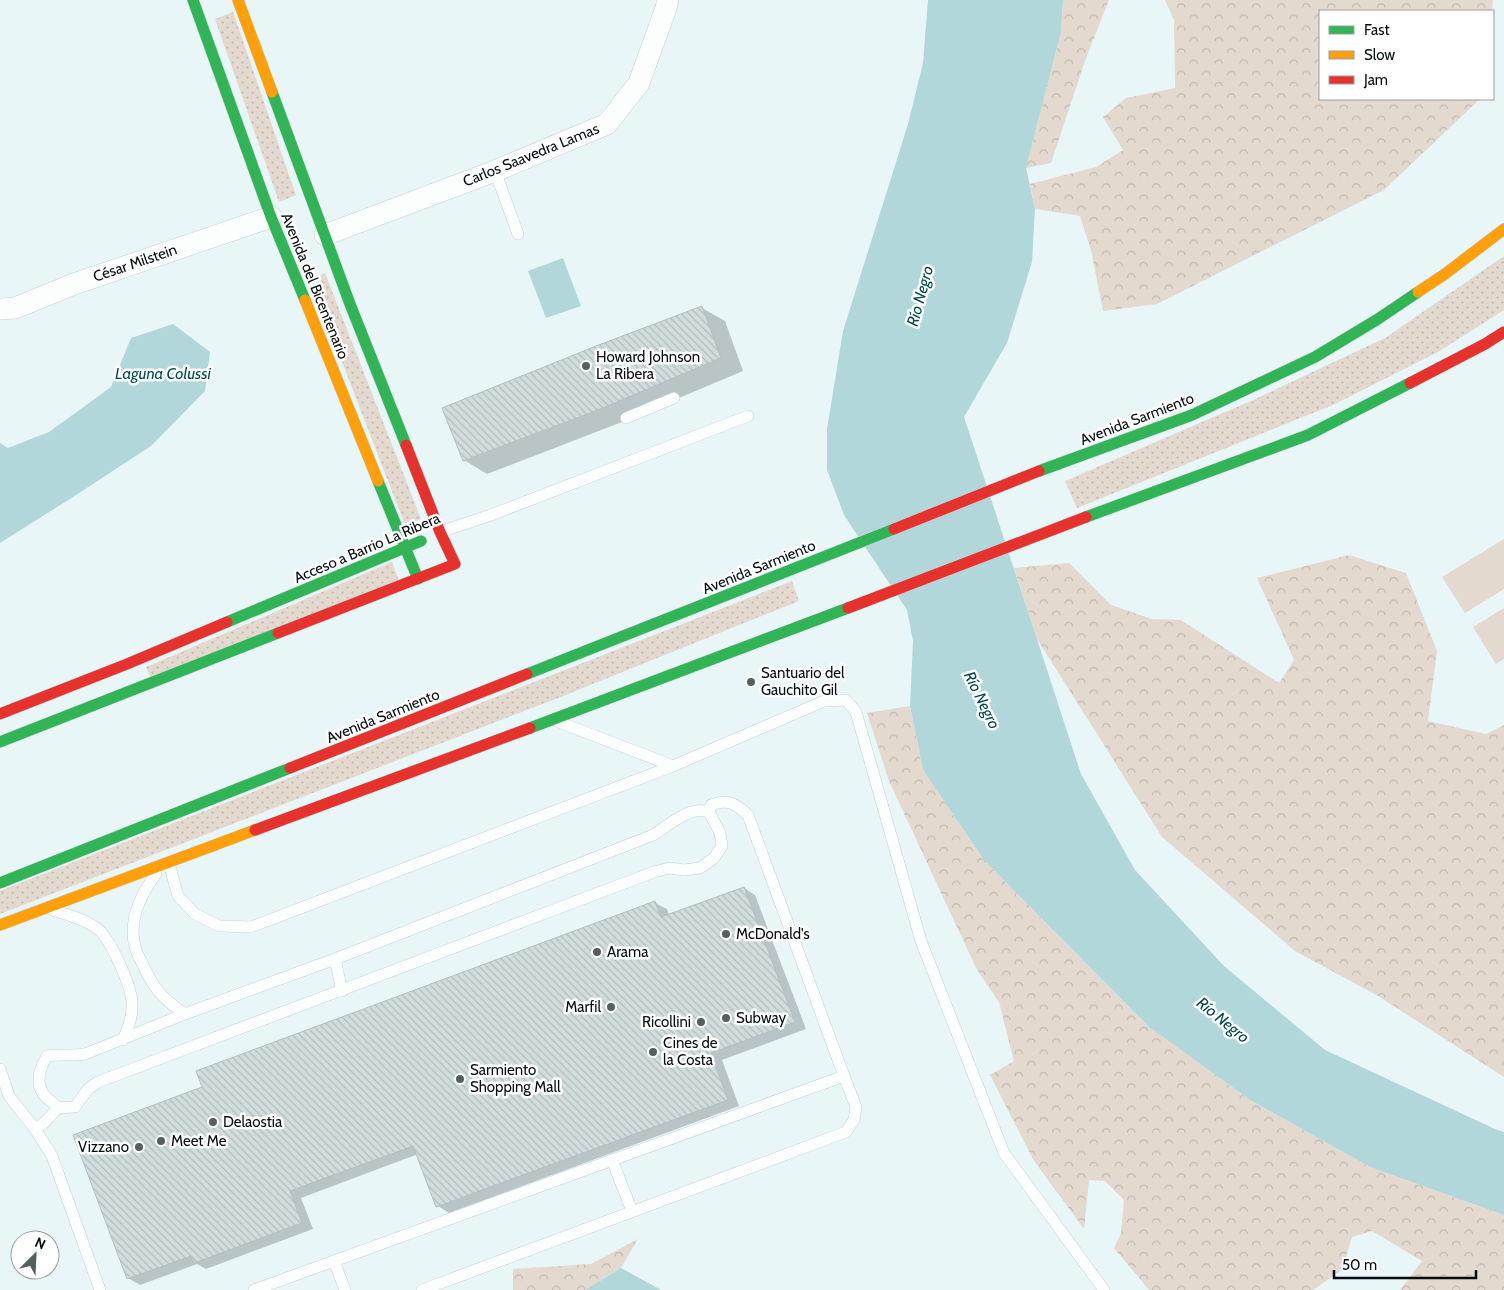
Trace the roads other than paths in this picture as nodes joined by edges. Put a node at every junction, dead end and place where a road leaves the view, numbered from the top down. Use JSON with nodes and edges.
{"nodes":[{"id":1,"x":194,"y":0,"type":"edge"},
{"id":2,"x":238,"y":0,"type":"edge"},
{"id":3,"x":668,"y":0,"type":"edge"},
{"id":4,"x":495,"y":171,"type":"junction"},
{"id":5,"x":275,"y":216,"type":"junction"},
{"id":6,"x":1504,"y":229,"type":"edge"},
{"id":7,"x":518,"y":234,"type":"dead end"},
{"id":8,"x":326,"y":248,"type":"junction"},
{"id":9,"x":0,"y":309,"type":"edge"},
{"id":10,"x":1504,"y":332,"type":"edge"},
{"id":11,"x":674,"y":398,"type":"dead end"},
{"id":12,"x":748,"y":416,"type":"dead end"},
{"id":13,"x":626,"y":418,"type":"dead end"},
{"id":14,"x":440,"y":532,"type":"junction"},
{"id":15,"x":405,"y":548,"type":"junction"},
{"id":16,"x":418,"y":579,"type":"junction"},
{"id":17,"x":134,"y":676,"type":"junction"},
{"id":18,"x":0,"y":714,"type":"edge"},
{"id":19,"x":553,"y":720,"type":"junction"},
{"id":20,"x":0,"y":742,"type":"edge"},
{"id":21,"x":673,"y":766,"type":"junction"},
{"id":22,"x":709,"y":812,"type":"junction"},
{"id":23,"x":166,"y":864,"type":"junction"},
{"id":24,"x":0,"y":883,"type":"edge"},
{"id":25,"x":46,"y":908,"type":"junction"},
{"id":26,"x":0,"y":926,"type":"edge"},
{"id":27,"x":335,"y":958,"type":"junction"},
{"id":28,"x":342,"y":991,"type":"junction"},
{"id":29,"x":185,"y":1014,"type":"junction"},
{"id":30,"x":123,"y":1040,"type":"junction"},
{"id":31,"x":0,"y":1069,"type":"edge"},
{"id":32,"x":844,"y":1076,"type":"junction"},
{"id":33,"x":59,"y":1107,"type":"junction"},
{"id":34,"x":36,"y":1129,"type":"junction"},
{"id":35,"x":612,"y":1160,"type":"junction"},
{"id":36,"x":632,"y":1211,"type":"junction"},
{"id":37,"x":334,"y":1261,"type":"junction"},
{"id":38,"x":100,"y":1290,"type":"edge"},
{"id":39,"x":254,"y":1290,"type":"edge"},
{"id":40,"x":345,"y":1290,"type":"edge"},
{"id":41,"x":422,"y":1290,"type":"edge"},
{"id":42,"x":1104,"y":1290,"type":"edge"}],
"edges":[{"from":1,"to":5,"type":"main road","name":"Avenida del Bicentenario"},
{"from":2,"to":8,"type":"main road","name":"Avenida del Bicentenario"},
{"from":3,"to":4,"type":"street","name":"Carlos Saavedra Lamas"},
{"from":4,"to":7,"type":"lane"},
{"from":4,"to":8,"type":"street","name":"Carlos Saavedra Lamas"},
{"from":5,"to":9,"type":"street","name":"César Milstein"},
{"from":5,"to":15,"type":"main road","name":"Avenida del Bicentenario"},
{"from":6,"to":24,"type":"main road","name":"Avenida Sarmiento"},
{"from":8,"to":14,"type":"main road","name":"Avenida del Bicentenario"},
{"from":10,"to":19,"type":"main road"},
{"from":11,"to":13,"type":"lane"},
{"from":12,"to":14,"type":"lane","name":"Acceso a Barrio La Ribera"},
{"from":14,"to":15,"type":"main road","name":"Acceso a Barrio La Ribera"},
{"from":14,"to":16,"type":"main road","name":"Avenida del Bicentenario"},
{"from":15,"to":16,"type":"main road","name":"Avenida del Bicentenario"},
{"from":15,"to":17,"type":"main road","name":"Acceso a Barrio La Ribera"},
{"from":16,"to":17,"type":"main road"},
{"from":17,"to":18,"type":"main road","name":"Acceso a Barrio La Ribera"},
{"from":17,"to":20,"type":"main road"},
{"from":19,"to":21,"type":"lane"},
{"from":19,"to":23,"type":"main road"},
{"from":21,"to":23,"type":"lane"},
{"from":21,"to":42,"type":"lane"},
{"from":22,"to":27,"type":"lane"},
{"from":22,"to":28,"type":"lane"},
{"from":22,"to":32,"type":"lane"},
{"from":23,"to":25,"type":"main road"},
{"from":23,"to":29,"type":"lane"},
{"from":25,"to":26,"type":"main road"},
{"from":25,"to":30,"type":"lane"},
{"from":27,"to":28,"type":"lane"},
{"from":27,"to":29,"type":"lane"},
{"from":28,"to":33,"type":"lane"},
{"from":29,"to":30,"type":"lane"},
{"from":30,"to":33,"type":"lane"},
{"from":31,"to":34,"type":"lane"},
{"from":32,"to":35,"type":"lane"},
{"from":32,"to":36,"type":"lane"},
{"from":33,"to":34,"type":"lane"},
{"from":34,"to":38,"type":"lane"},
{"from":35,"to":36,"type":"lane"},
{"from":35,"to":37,"type":"lane"},
{"from":36,"to":41,"type":"lane"},
{"from":37,"to":39,"type":"lane"},
{"from":37,"to":40,"type":"lane"}]}
